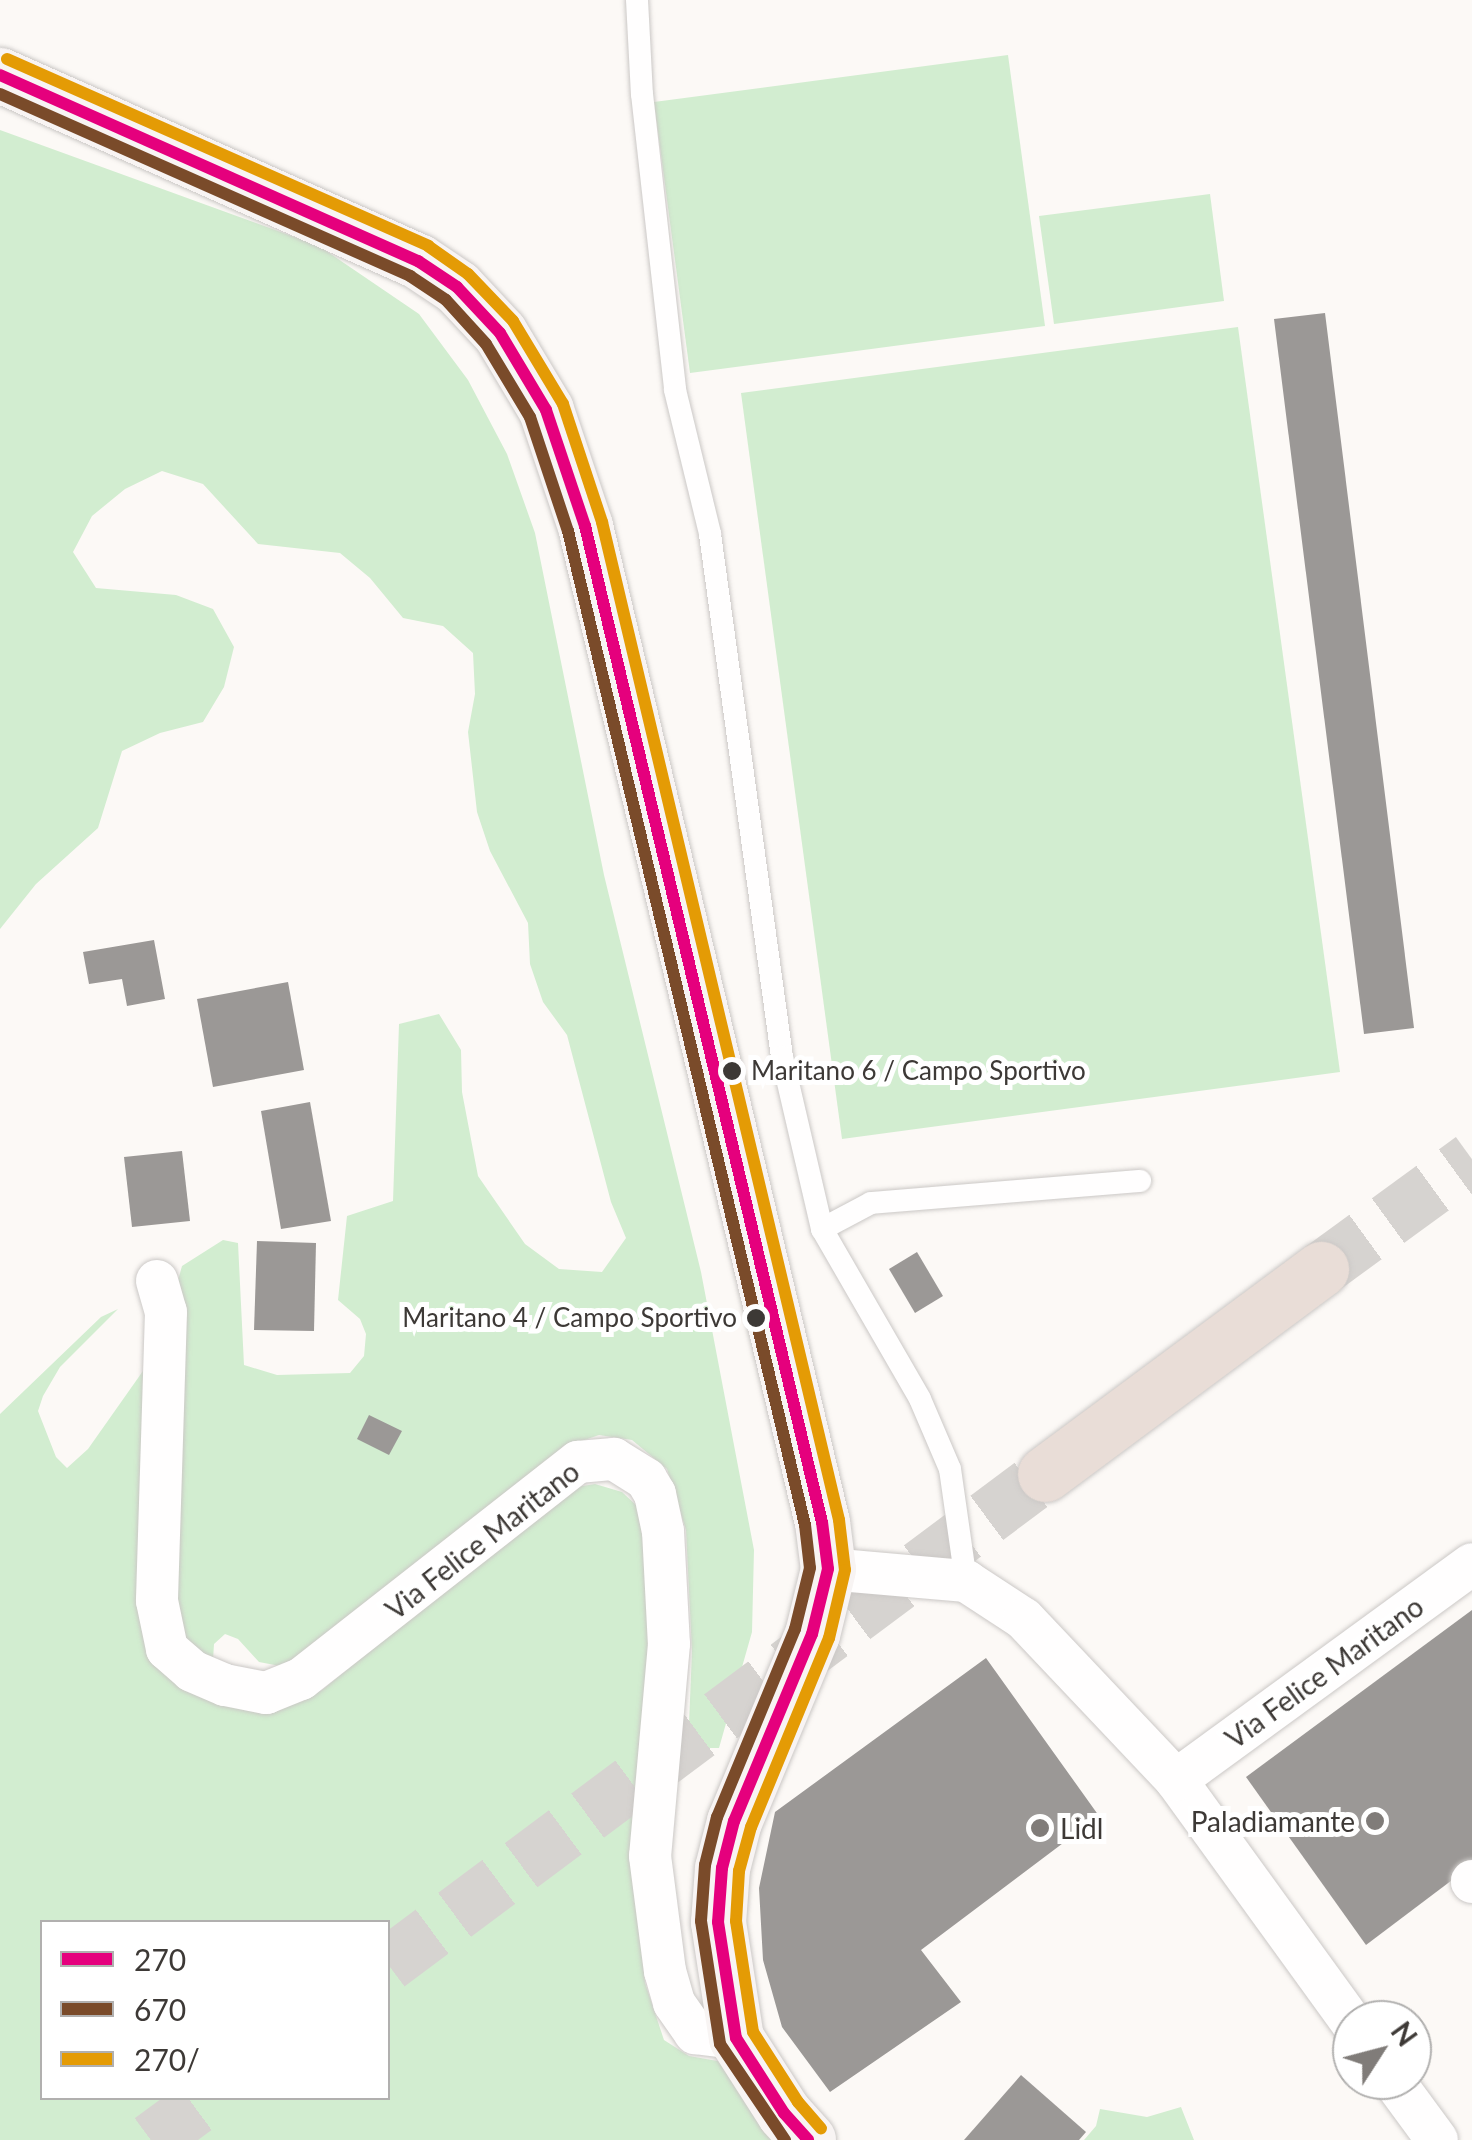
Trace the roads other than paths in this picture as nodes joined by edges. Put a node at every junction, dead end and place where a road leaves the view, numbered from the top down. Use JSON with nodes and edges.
{"nodes":[{"id":1,"x":637,"y":0,"type":"edge"},
{"id":2,"x":0,"y":75,"type":"edge"},
{"id":3,"x":1140,"y":1180,"type":"dead end"},
{"id":4,"x":822,"y":1229,"type":"junction"},
{"id":5,"x":1321,"y":1269,"type":"tunnel mouth"},
{"id":6,"x":156,"y":1280,"type":"dead end"},
{"id":7,"x":1046,"y":1474,"type":"tunnel mouth"},
{"id":8,"x":1472,"y":1564,"type":"edge"},
{"id":9,"x":828,"y":1569,"type":"junction"},
{"id":10,"x":966,"y":1581,"type":"junction"},
{"id":11,"x":1176,"y":1780,"type":"junction"},
{"id":12,"x":1335,"y":2000,"type":"edge"},
{"id":13,"x":736,"y":2038,"type":"junction"},
{"id":14,"x":1408,"y":2100,"type":"edge"},
{"id":15,"x":808,"y":2140,"type":"edge"},
{"id":16,"x":1437,"y":2140,"type":"edge"}],
"edges":[{"from":1,"to":4,"type":"lane"},
{"from":2,"to":9,"type":"street"},
{"from":3,"to":4,"type":"lane"},
{"from":4,"to":10,"type":"lane"},
{"from":5,"to":7,"type":"highway"},
{"from":6,"to":13,"type":"street","name":"Via Felice Maritano"},
{"from":8,"to":11,"type":"street","name":"Via Felice Maritano"},
{"from":9,"to":10,"type":"street"},
{"from":9,"to":13,"type":"street"},
{"from":10,"to":11,"type":"street"},
{"from":11,"to":12,"type":"street"},
{"from":13,"to":15,"type":"street"},
{"from":14,"to":16,"type":"street"}]}
